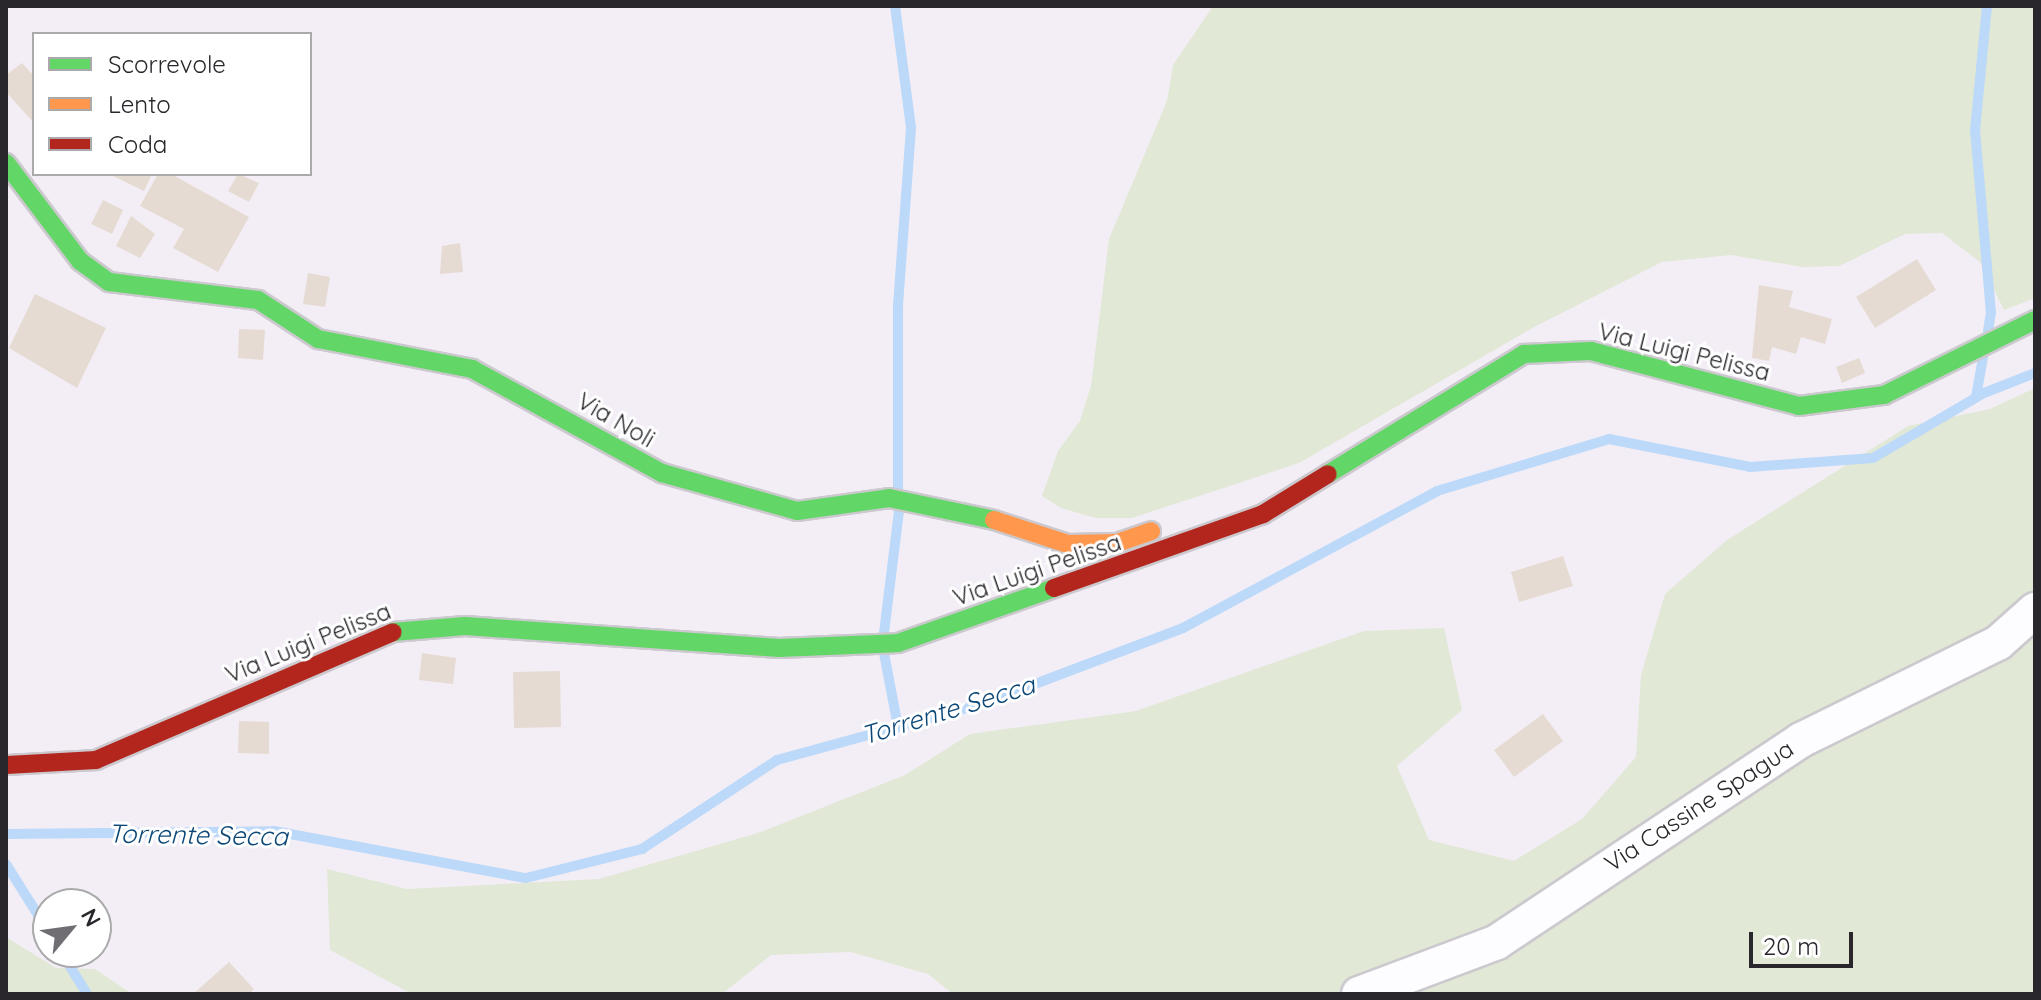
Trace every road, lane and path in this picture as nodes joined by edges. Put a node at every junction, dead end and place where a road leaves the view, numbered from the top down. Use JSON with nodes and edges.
{"nodes":[{"id":1,"x":6,"y":163,"type":"edge"},
{"id":2,"x":2035,"y":320,"type":"edge"},
{"id":3,"x":1218,"y":508,"type":"dead end"},
{"id":4,"x":1263,"y":514,"type":"junction"},
{"id":5,"x":1175,"y":523,"type":"dead end"},
{"id":6,"x":2035,"y":610,"type":"edge"},
{"id":7,"x":6,"y":765,"type":"edge"},
{"id":8,"x":1359,"y":994,"type":"edge"}],
"edges":[{"from":1,"to":5,"type":"street","name":"Via Noli"},
{"from":2,"to":4,"type":"street","name":"Via Luigi Pelissa"},
{"from":3,"to":4,"type":"street"},
{"from":4,"to":7,"type":"street","name":"Via Luigi Pelissa"},
{"from":6,"to":8,"type":"street","name":"Via Cassine Spagua"}]}
